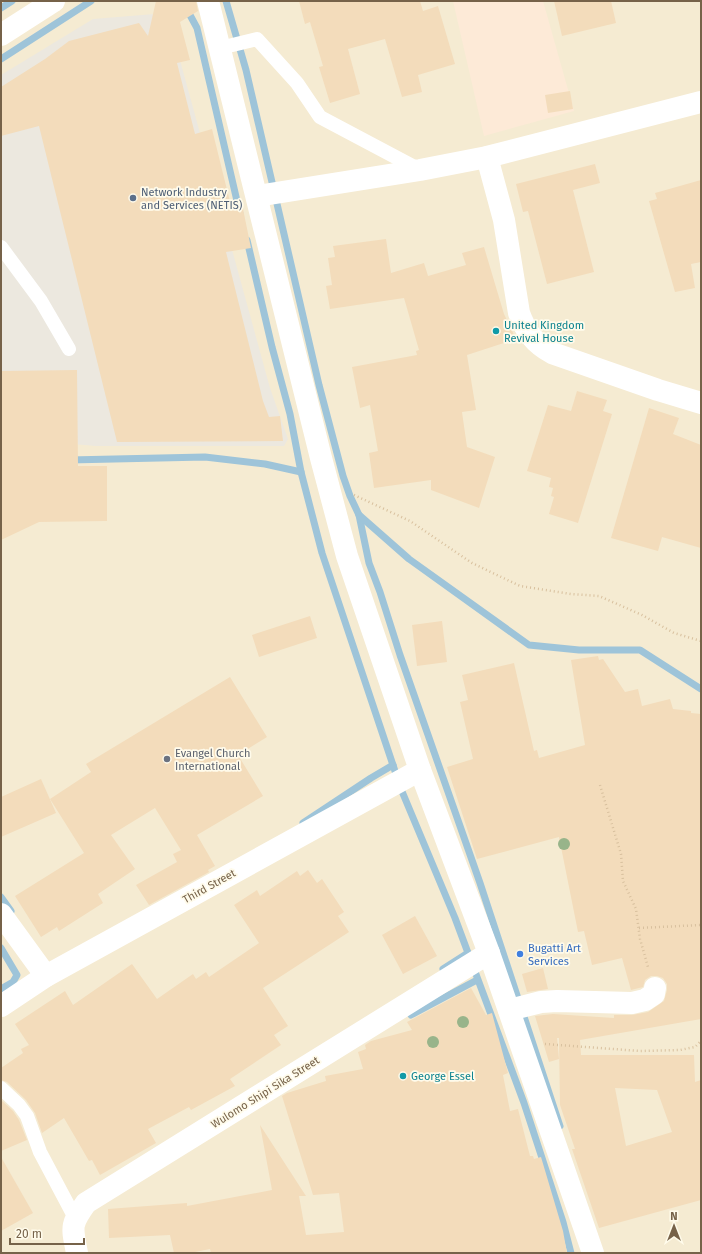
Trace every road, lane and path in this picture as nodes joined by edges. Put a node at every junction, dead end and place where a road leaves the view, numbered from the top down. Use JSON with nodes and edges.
{"nodes":[{"id":1,"x":54,"y":1,"type":"edge"},
{"id":2,"x":208,"y":1,"type":"edge"},
{"id":3,"x":1,"y":35,"type":"edge"},
{"id":4,"x":220,"y":48,"type":"junction"},
{"id":5,"x":701,"y":102,"type":"edge"},
{"id":6,"x":487,"y":157,"type":"junction"},
{"id":7,"x":420,"y":170,"type":"junction"},
{"id":8,"x":257,"y":196,"type":"junction"},
{"id":9,"x":1,"y":247,"type":"edge"},
{"id":10,"x":69,"y":348,"type":"dead end"},
{"id":11,"x":701,"y":403,"type":"edge"},
{"id":12,"x":329,"y":486,"type":"junction"},
{"id":13,"x":701,"y":641,"type":"edge"},
{"id":14,"x":420,"y":770,"type":"junction"},
{"id":15,"x":600,"y":785,"type":"dead end"},
{"id":16,"x":1,"y":914,"type":"edge"},
{"id":17,"x":701,"y":925,"type":"edge"},
{"id":18,"x":639,"y":928,"type":"junction"},
{"id":19,"x":489,"y":952,"type":"junction"},
{"id":20,"x":46,"y":976,"type":"junction"},
{"id":21,"x":656,"y":988,"type":"joint"},
{"id":22,"x":1,"y":1006,"type":"edge"},
{"id":23,"x":509,"y":1010,"type":"junction"},
{"id":24,"x":701,"y":1041,"type":"edge"},
{"id":25,"x":521,"y":1047,"type":"junction"},
{"id":26,"x":1,"y":1088,"type":"edge"},
{"id":27,"x":75,"y":1218,"type":"junction"},
{"id":28,"x":77,"y":1253,"type":"edge"},
{"id":29,"x":593,"y":1253,"type":"edge"}],
"edges":[{"from":1,"to":3,"type":"street"},
{"from":2,"to":4,"type":"street"},
{"from":4,"to":7,"type":"lane"},
{"from":4,"to":8,"type":"street"},
{"from":5,"to":6,"type":"street"},
{"from":6,"to":7,"type":"street"},
{"from":6,"to":11,"type":"street"},
{"from":7,"to":8,"type":"street"},
{"from":8,"to":12,"type":"street"},
{"from":9,"to":10,"type":"lane"},
{"from":12,"to":13,"type":"path"},
{"from":12,"to":14,"type":"street"},
{"from":14,"to":19,"type":"street"},
{"from":14,"to":20,"type":"street","name":"Third Street"},
{"from":15,"to":18,"type":"path"},
{"from":16,"to":20,"type":"street"},
{"from":17,"to":18,"type":"path"},
{"from":18,"to":21,"type":"path"},
{"from":19,"to":23,"type":"street"},
{"from":19,"to":27,"type":"street","name":"Wulomo Shipi Sika Street"},
{"from":20,"to":22,"type":"street","name":"Third Street"},
{"from":21,"to":23,"type":"street"},
{"from":23,"to":25,"type":"street"},
{"from":24,"to":25,"type":"path"},
{"from":25,"to":29,"type":"street"},
{"from":26,"to":27,"type":"lane"},
{"from":27,"to":28,"type":"street"}]}
